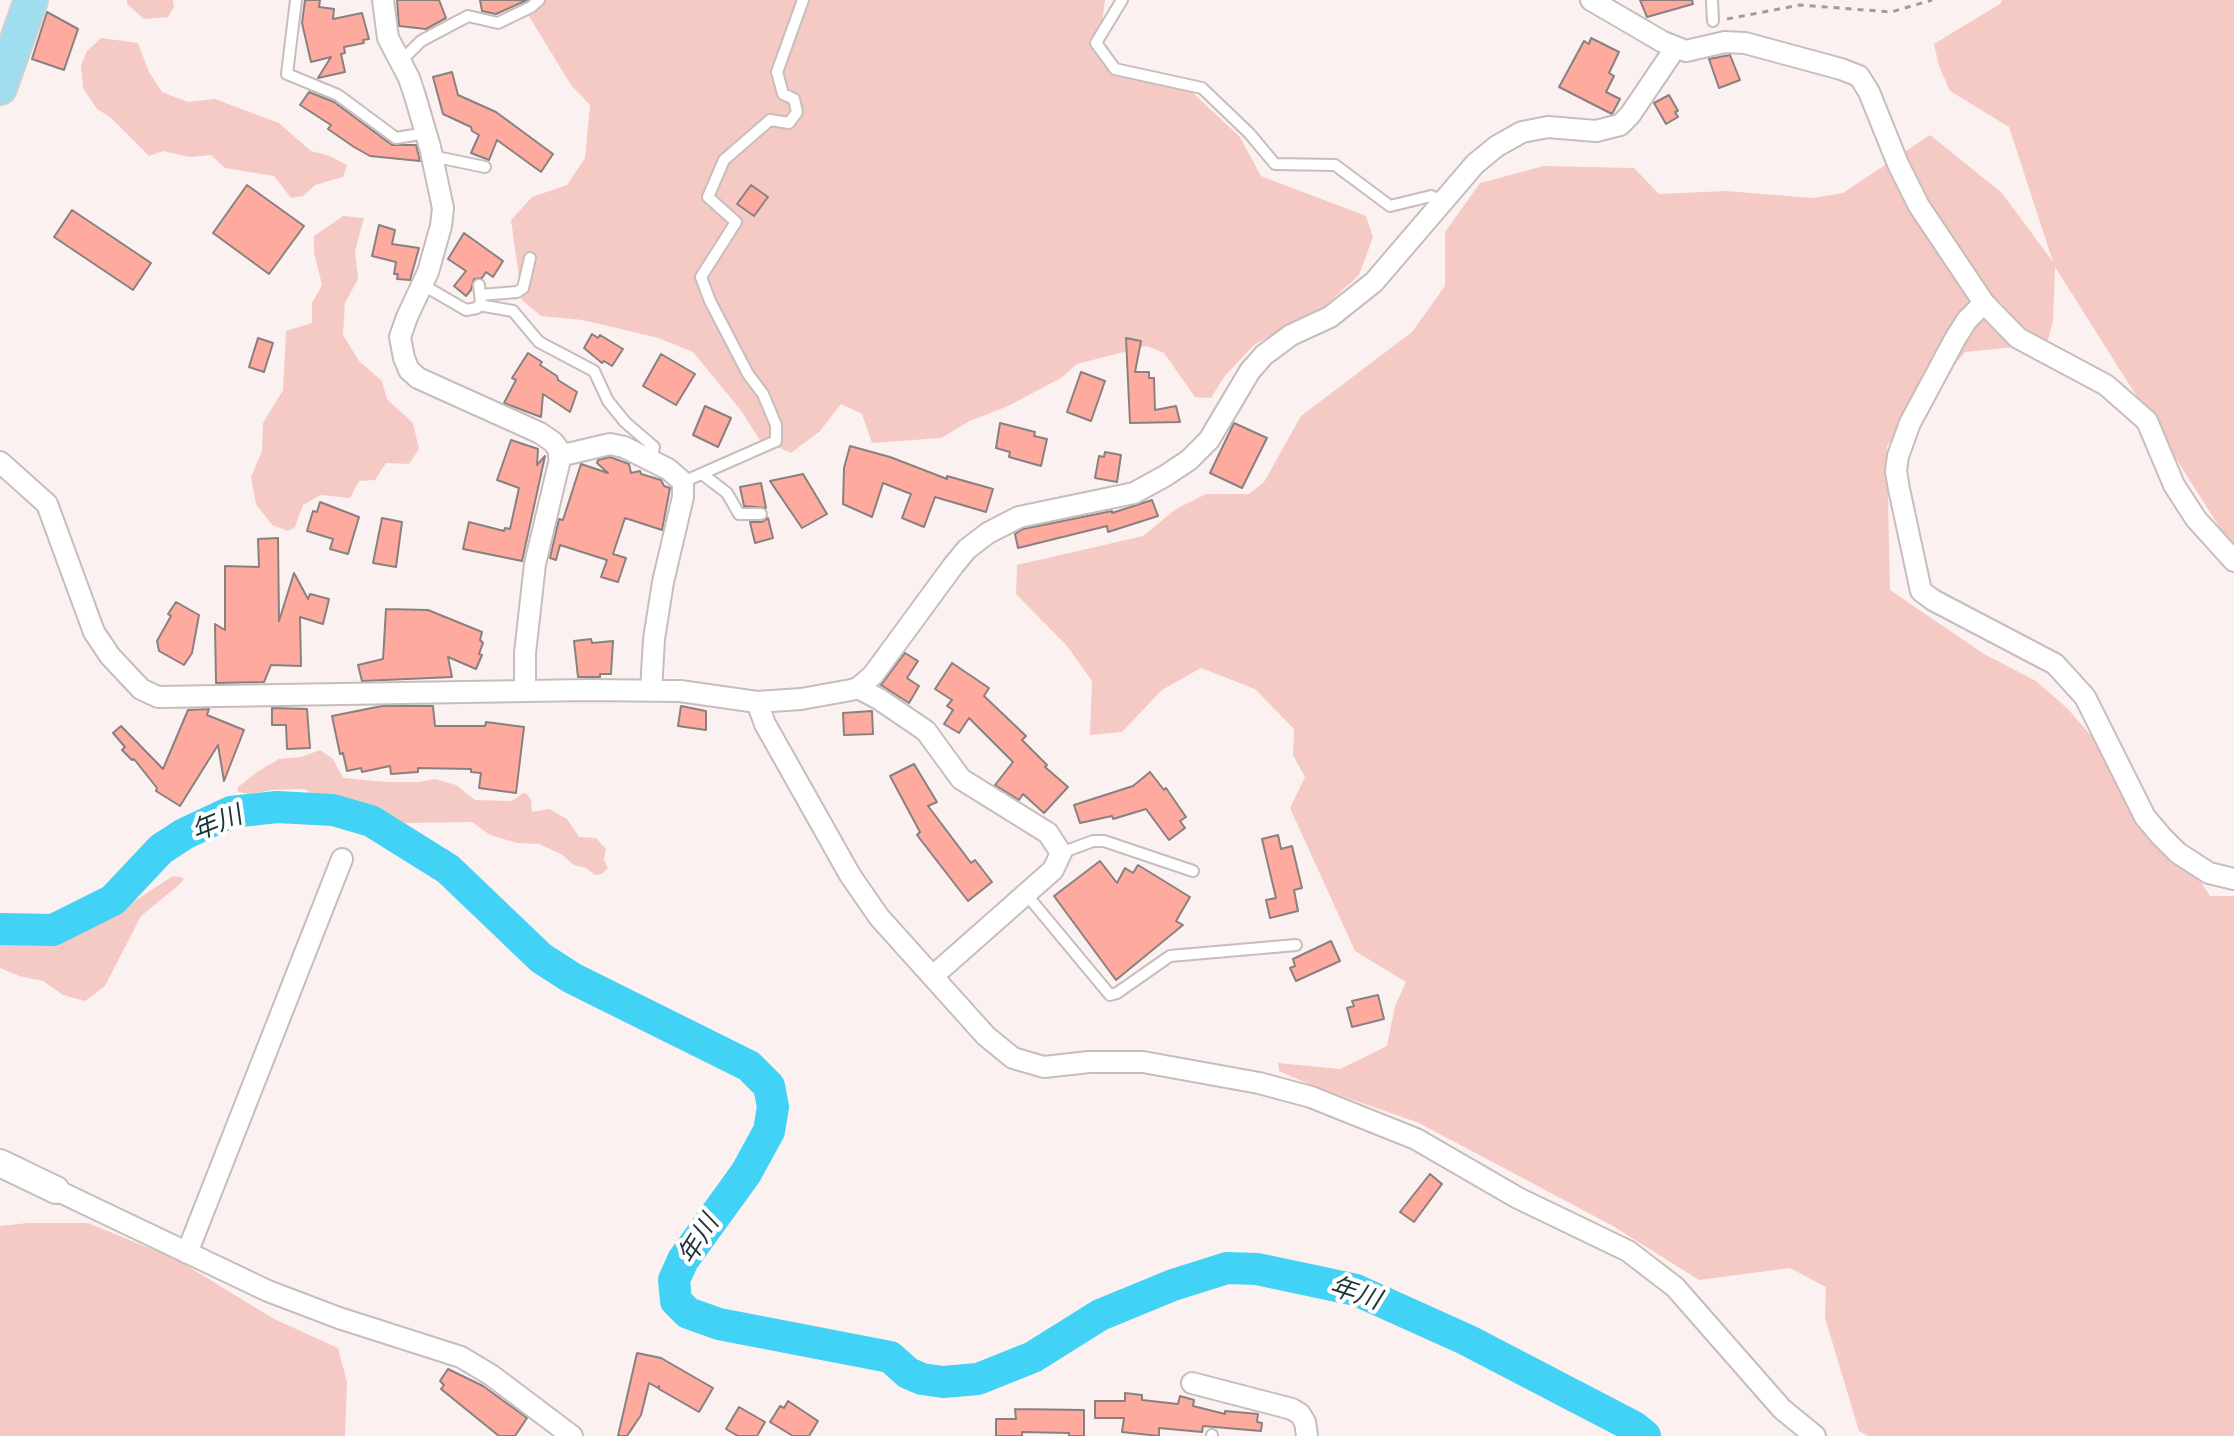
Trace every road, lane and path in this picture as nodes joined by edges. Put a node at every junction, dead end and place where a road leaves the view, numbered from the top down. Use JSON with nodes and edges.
{"nodes":[{"id":1,"x":31,"y":0,"type":"edge"},
{"id":2,"x":296,"y":0,"type":"edge"},
{"id":3,"x":383,"y":0,"type":"edge"},
{"id":4,"x":539,"y":0,"type":"edge"},
{"id":5,"x":803,"y":0,"type":"edge"},
{"id":6,"x":1122,"y":0,"type":"edge"},
{"id":7,"x":1591,"y":0,"type":"edge"},
{"id":8,"x":1712,"y":0,"type":"edge"},
{"id":9,"x":1932,"y":0,"type":"edge"},
{"id":10,"x":1713,"y":21,"type":"joint"},
{"id":11,"x":1676,"y":47,"type":"junction"},
{"id":12,"x":401,"y":61,"type":"junction"},
{"id":13,"x":0,"y":88,"type":"edge"},
{"id":14,"x":426,"y":133,"type":"junction"},
{"id":15,"x":432,"y":156,"type":"junction"},
{"id":16,"x":485,"y":167,"type":"dead end"},
{"id":17,"x":1442,"y":202,"type":"junction"},
{"id":18,"x":530,"y":258,"type":"dead end"},
{"id":19,"x":423,"y":285,"type":"junction"},
{"id":20,"x":479,"y":295,"type":"junction"},
{"id":21,"x":1984,"y":303,"type":"junction"},
{"id":22,"x":559,"y":456,"type":"junction"},
{"id":23,"x":651,"y":459,"type":"junction"},
{"id":24,"x":0,"y":462,"type":"edge"},
{"id":25,"x":692,"y":478,"type":"junction"},
{"id":26,"x":761,"y":514,"type":"dead end"},
{"id":27,"x":2234,"y":561,"type":"edge"},
{"id":28,"x":858,"y":688,"type":"junction"},
{"id":29,"x":525,"y":691,"type":"junction"},
{"id":30,"x":651,"y":691,"type":"junction"},
{"id":31,"x":757,"y":702,"type":"junction"},
{"id":32,"x":1061,"y":853,"type":"junction"},
{"id":33,"x":342,"y":859,"type":"dead end"},
{"id":34,"x":1193,"y":871,"type":"dead end"},
{"id":35,"x":2234,"y":879,"type":"edge"},
{"id":36,"x":1026,"y":894,"type":"junction"},
{"id":37,"x":1296,"y":945,"type":"dead end"},
{"id":38,"x":933,"y":976,"type":"junction"},
{"id":39,"x":0,"y":1163,"type":"edge"},
{"id":40,"x":56,"y":1190,"type":"joint"},
{"id":41,"x":187,"y":1253,"type":"junction"},
{"id":42,"x":1192,"y":1383,"type":"dead end"},
{"id":43,"x":572,"y":1436,"type":"edge"},
{"id":44,"x":1308,"y":1436,"type":"edge"},
{"id":45,"x":1815,"y":1436,"type":"edge"}],
"edges":[{"from":1,"to":13,"type":"main road"},
{"from":2,"to":14,"type":"lane"},
{"from":3,"to":12,"type":"street"},
{"from":4,"to":12,"type":"lane"},
{"from":5,"to":25,"type":"lane"},
{"from":6,"to":17,"type":"lane"},
{"from":7,"to":11,"type":"street"},
{"from":8,"to":10,"type":"lane"},
{"from":9,"to":10,"type":"path"},
{"from":11,"to":17,"type":"street"},
{"from":11,"to":21,"type":"street"},
{"from":12,"to":14,"type":"street"},
{"from":14,"to":15,"type":"street"},
{"from":15,"to":16,"type":"lane"},
{"from":15,"to":19,"type":"street"},
{"from":17,"to":28,"type":"street"},
{"from":18,"to":20,"type":"lane"},
{"from":19,"to":20,"type":"lane"},
{"from":19,"to":22,"type":"street"},
{"from":20,"to":23,"type":"lane"},
{"from":21,"to":27,"type":"street"},
{"from":21,"to":35,"type":"street"},
{"from":22,"to":23,"type":"street"},
{"from":22,"to":29,"type":"street"},
{"from":23,"to":25,"type":"street"},
{"from":24,"to":29,"type":"street"},
{"from":25,"to":26,"type":"lane"},
{"from":25,"to":30,"type":"street"},
{"from":28,"to":31,"type":"street"},
{"from":28,"to":32,"type":"street"},
{"from":29,"to":30,"type":"street"},
{"from":30,"to":31,"type":"street"},
{"from":31,"to":38,"type":"street"},
{"from":32,"to":34,"type":"lane"},
{"from":32,"to":36,"type":"street"},
{"from":33,"to":41,"type":"street"},
{"from":36,"to":37,"type":"lane"},
{"from":36,"to":38,"type":"street"},
{"from":38,"to":45,"type":"street"},
{"from":39,"to":40,"type":"street"},
{"from":40,"to":41,"type":"street"},
{"from":41,"to":43,"type":"street"},
{"from":42,"to":44,"type":"street"}]}
